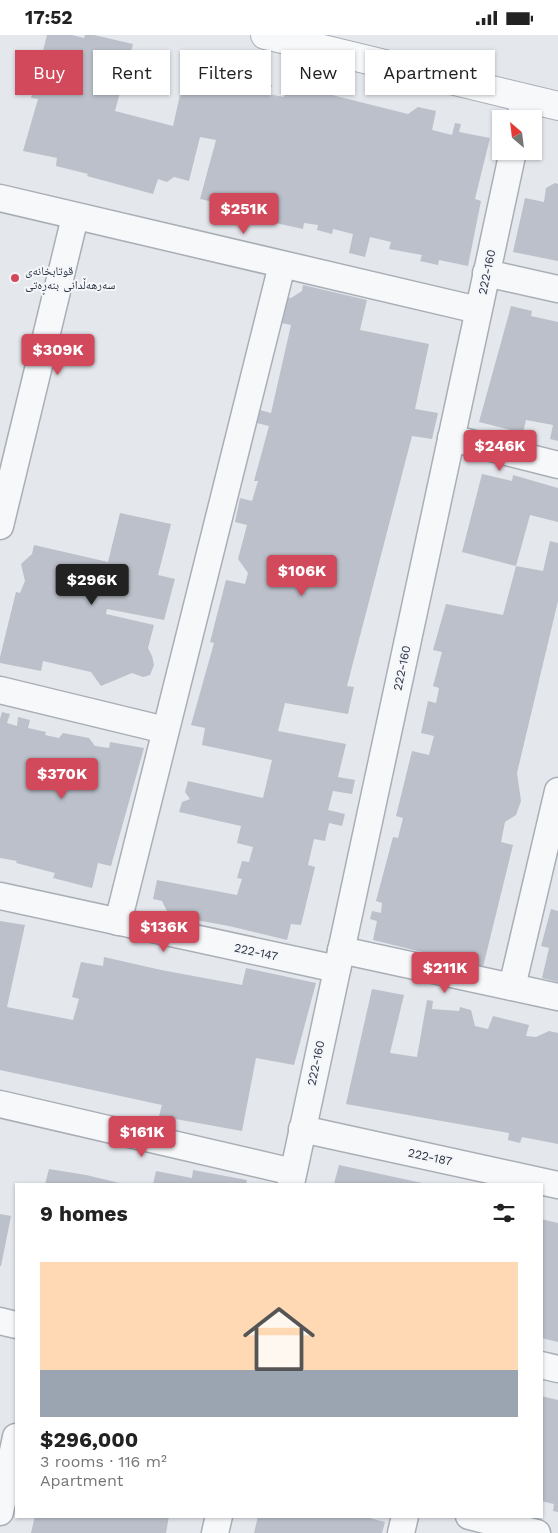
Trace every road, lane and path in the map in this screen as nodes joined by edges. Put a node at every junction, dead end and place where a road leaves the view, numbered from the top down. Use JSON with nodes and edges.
{"nodes":[{"id":1,"x":265,"y":35,"type":"edge"},
{"id":2,"x":558,"y":106,"type":"edge"},
{"id":3,"x":522,"y":108,"type":"edge"},
{"id":4,"x":511,"y":160,"type":"edge"},
{"id":5,"x":0,"y":198,"type":"edge"},
{"id":6,"x":76,"y":217,"type":"junction"},
{"id":7,"x":282,"y":265,"type":"junction"},
{"id":8,"x":486,"y":273,"type":"junction"},
{"id":9,"x":558,"y":289,"type":"edge"},
{"id":10,"x":478,"y":310,"type":"junction"},
{"id":11,"x":451,"y":438,"type":"junction"},
{"id":12,"x":558,"y":465,"type":"edge"},
{"id":13,"x":7,"y":471,"type":"edge"},
{"id":14,"x":0,"y":526,"type":"edge"},
{"id":15,"x":0,"y":690,"type":"edge"},
{"id":16,"x":165,"y":730,"type":"junction"},
{"id":17,"x":558,"y":791,"type":"edge"},
{"id":18,"x":0,"y":897,"type":"edge"},
{"id":19,"x":118,"y":922,"type":"junction"},
{"id":20,"x":339,"y":960,"type":"junction"},
{"id":21,"x":512,"y":987,"type":"junction"},
{"id":22,"x":558,"y":997,"type":"edge"},
{"id":23,"x":0,"y":1104,"type":"edge"},
{"id":24,"x":302,"y":1129,"type":"junction"},
{"id":25,"x":480,"y":1176,"type":"edge"},
{"id":26,"x":292,"y":1178,"type":"edge"},
{"id":27,"x":541,"y":1183,"type":"edge"},
{"id":28,"x":543,"y":1183,"type":"edge"},
{"id":29,"x":558,"y":1185,"type":"edge"},
{"id":30,"x":0,"y":1321,"type":"edge"},
{"id":31,"x":15,"y":1325,"type":"edge"},
{"id":32,"x":543,"y":1365,"type":"edge"},
{"id":33,"x":558,"y":1369,"type":"edge"},
{"id":34,"x":15,"y":1442,"type":"edge"},
{"id":35,"x":0,"y":1512,"type":"edge"},
{"id":36,"x":219,"y":1518,"type":"edge"},
{"id":37,"x":405,"y":1518,"type":"edge"},
{"id":38,"x":477,"y":1518,"type":"edge"},
{"id":39,"x":215,"y":1533,"type":"edge"},
{"id":40,"x":401,"y":1533,"type":"edge"},
{"id":41,"x":536,"y":1533,"type":"edge"}],
"edges":[{"from":1,"to":3,"type":"street"},
{"from":2,"to":3,"type":"street"},
{"from":4,"to":8,"type":"street","name":"222-160"},
{"from":5,"to":6,"type":"street"},
{"from":6,"to":7,"type":"street"},
{"from":6,"to":13,"type":"street"},
{"from":7,"to":10,"type":"street"},
{"from":7,"to":16,"type":"street"},
{"from":8,"to":9,"type":"street"},
{"from":8,"to":10,"type":"street","name":"222-160"},
{"from":10,"to":11,"type":"street","name":"222-160"},
{"from":11,"to":12,"type":"street"},
{"from":11,"to":20,"type":"street","name":"222-160"},
{"from":13,"to":14,"type":"street"},
{"from":15,"to":16,"type":"street"},
{"from":16,"to":19,"type":"street"},
{"from":17,"to":21,"type":"street"},
{"from":18,"to":19,"type":"street","name":"222-147"},
{"from":19,"to":20,"type":"street","name":"222-147"},
{"from":20,"to":21,"type":"street","name":"222-147"},
{"from":20,"to":24,"type":"street","name":"222-160"},
{"from":21,"to":22,"type":"street","name":"222-147"},
{"from":23,"to":26,"type":"street"},
{"from":24,"to":25,"type":"street","name":"222-187"},
{"from":24,"to":26,"type":"street","name":"222-160"},
{"from":25,"to":27,"type":"street","name":"222-187"},
{"from":28,"to":29,"type":"street","name":"222-187"},
{"from":30,"to":31,"type":"street"},
{"from":32,"to":33,"type":"street"},
{"from":34,"to":35,"type":"street"},
{"from":36,"to":39,"type":"street"},
{"from":37,"to":40,"type":"street"},
{"from":38,"to":41,"type":"street"}]}
